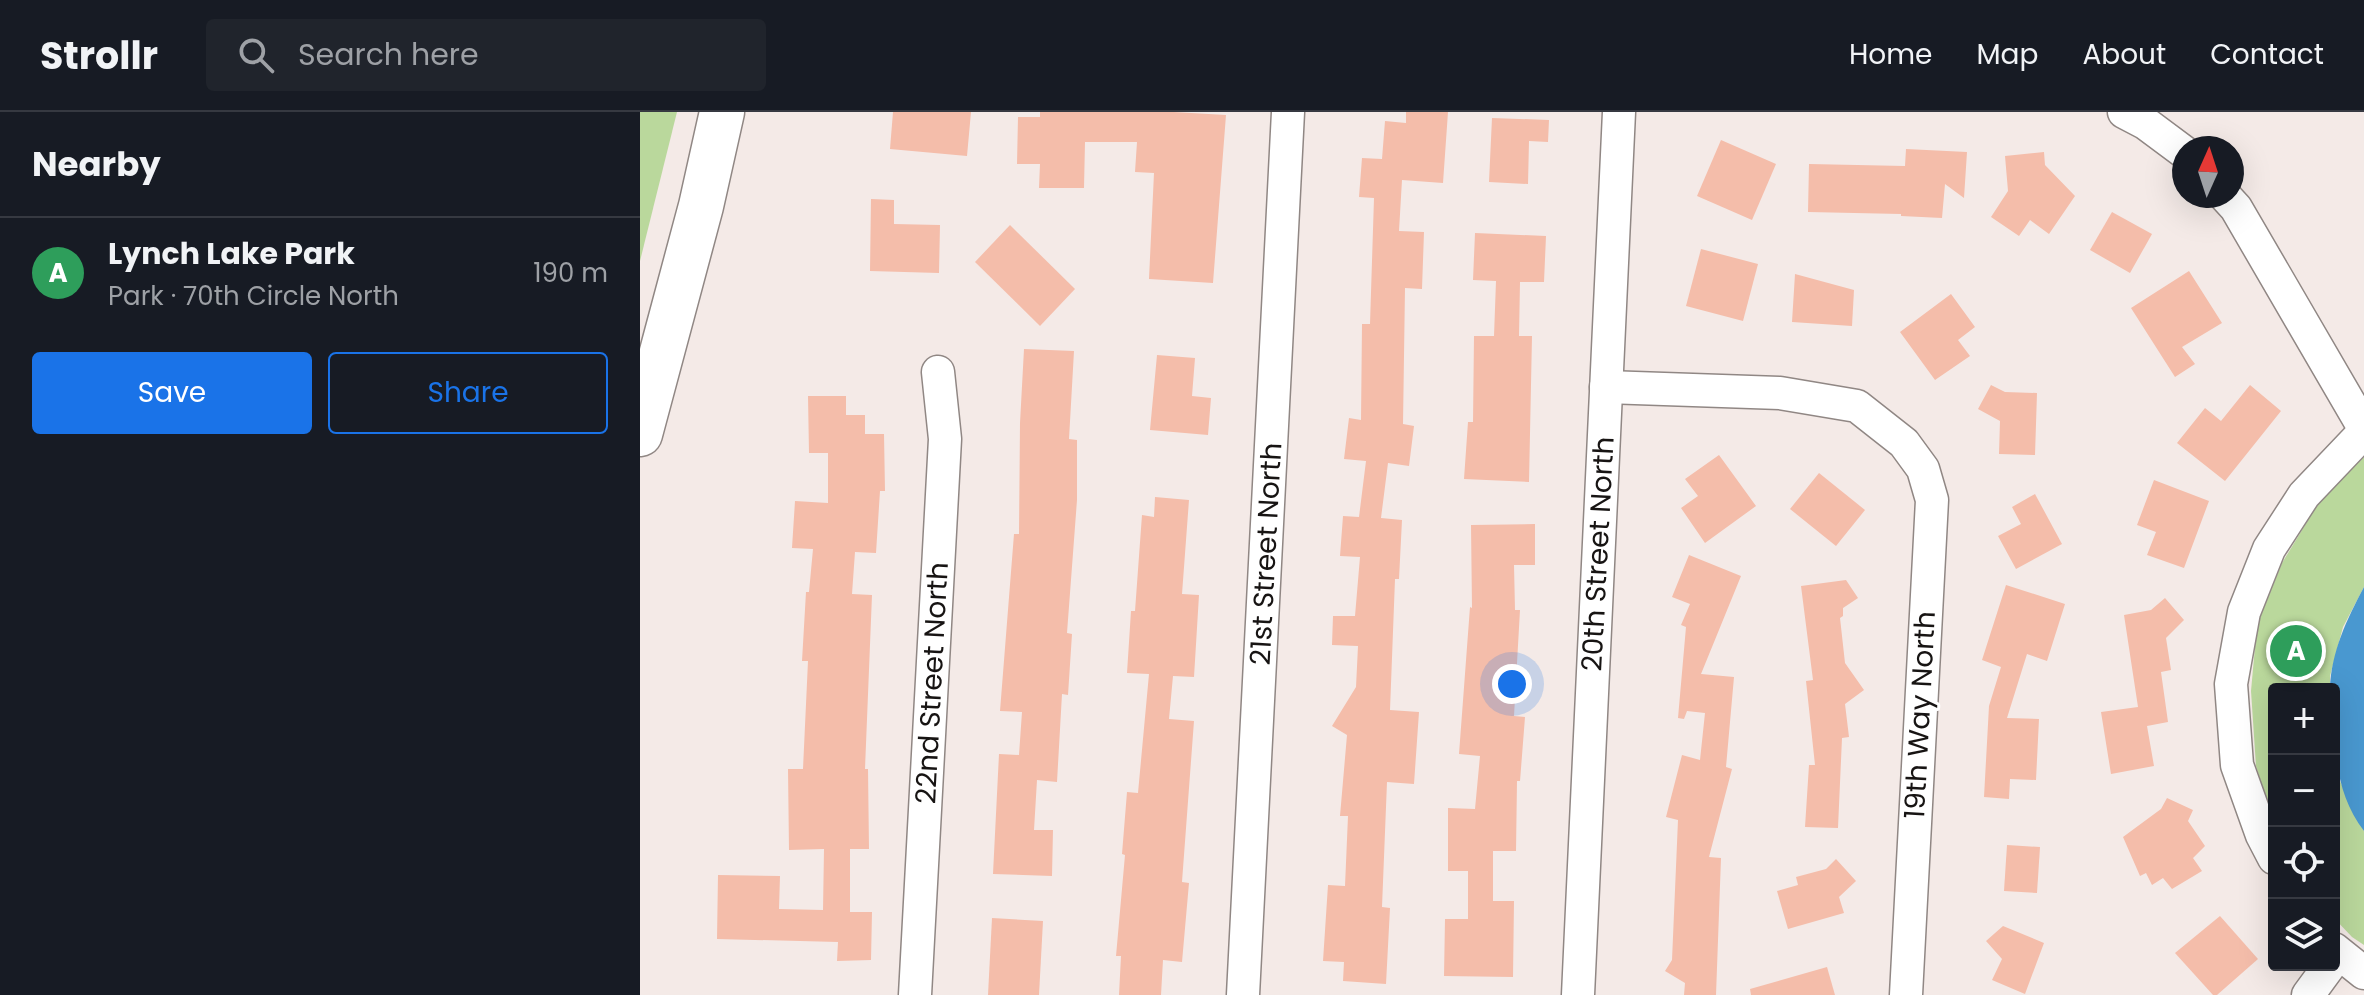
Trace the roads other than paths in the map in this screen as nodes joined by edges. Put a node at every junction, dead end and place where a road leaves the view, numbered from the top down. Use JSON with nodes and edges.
{"nodes":[{"id":1,"x":722,"y":112,"type":"edge"},
{"id":2,"x":1288,"y":112,"type":"edge"},
{"id":3,"x":1619,"y":112,"type":"edge"},
{"id":4,"x":2124,"y":112,"type":"edge"},
{"id":5,"x":2172,"y":143,"type":"edge"},
{"id":6,"x":2236,"y":208,"type":"edge"},
{"id":7,"x":938,"y":372,"type":"dead end"},
{"id":8,"x":1606,"y":387,"type":"junction"},
{"id":9,"x":2364,"y":430,"type":"edge"},
{"id":10,"x":640,"y":434,"type":"edge"},
{"id":11,"x":2268,"y":846,"type":"edge"},
{"id":12,"x":2340,"y":960,"type":"edge"},
{"id":13,"x":2324,"y":971,"type":"edge"},
{"id":14,"x":2364,"y":973,"type":"edge"},
{"id":15,"x":915,"y":995,"type":"edge"},
{"id":16,"x":1243,"y":995,"type":"edge"},
{"id":17,"x":1578,"y":995,"type":"edge"},
{"id":18,"x":1906,"y":995,"type":"edge"},
{"id":19,"x":2308,"y":995,"type":"edge"}],
"edges":[{"from":1,"to":10,"type":"highway"},
{"from":2,"to":16,"type":"street","name":"21st Street North"},
{"from":3,"to":8,"type":"street","name":"20th Street North"},
{"from":4,"to":5,"type":"street"},
{"from":6,"to":9,"type":"street"},
{"from":7,"to":15,"type":"street","name":"22nd Street North"},
{"from":8,"to":17,"type":"street","name":"20th Street North"},
{"from":8,"to":18,"type":"street","name":"19th Way North"},
{"from":9,"to":11,"type":"street"},
{"from":12,"to":14,"type":"street"},
{"from":13,"to":19,"type":"street"}]}
